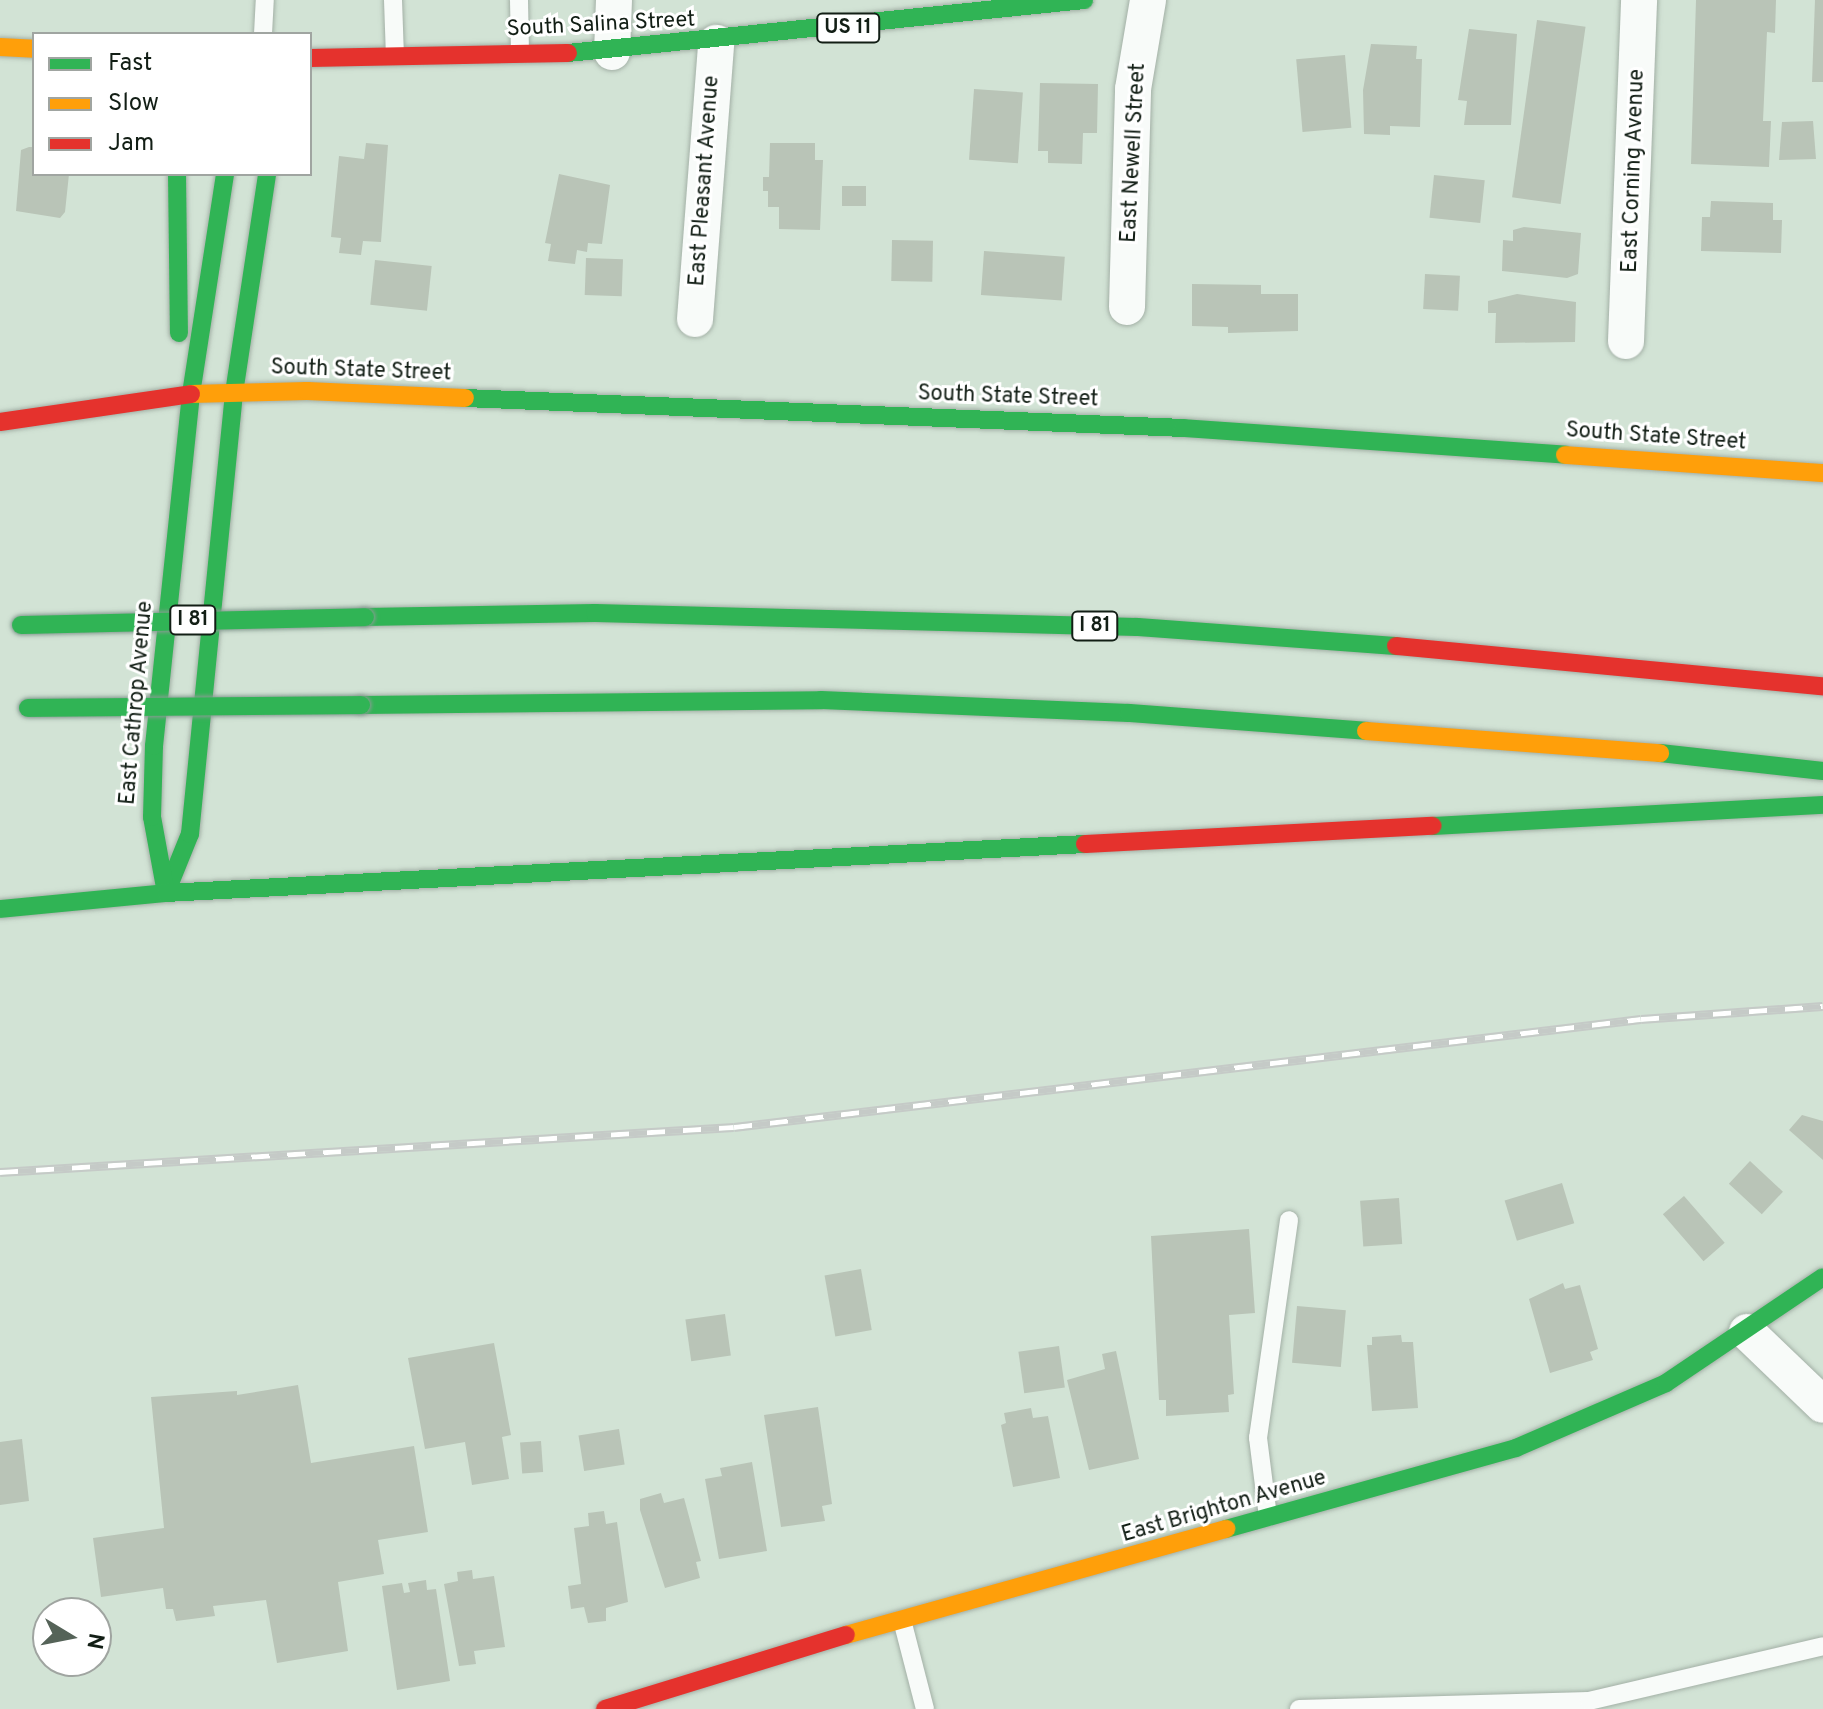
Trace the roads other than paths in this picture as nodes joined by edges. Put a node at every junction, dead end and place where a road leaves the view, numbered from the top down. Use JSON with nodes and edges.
{"nodes":[{"id":1,"x":265,"y":0,"type":"edge"},
{"id":2,"x":393,"y":0,"type":"edge"},
{"id":3,"x":519,"y":0,"type":"edge"},
{"id":4,"x":614,"y":0,"type":"edge"},
{"id":5,"x":1084,"y":0,"type":"edge"},
{"id":6,"x":1148,"y":0,"type":"edge"},
{"id":7,"x":1639,"y":0,"type":"edge"},
{"id":8,"x":263,"y":32,"type":"edge"},
{"id":9,"x":716,"y":43,"type":"junction"},
{"id":10,"x":0,"y":47,"type":"edge"},
{"id":11,"x":32,"y":49,"type":"edge"},
{"id":12,"x":612,"y":52,"type":"junction"},
{"id":13,"x":520,"y":54,"type":"junction"},
{"id":14,"x":395,"y":56,"type":"junction"},
{"id":15,"x":312,"y":58,"type":"edge"},
{"id":16,"x":177,"y":176,"type":"edge"},
{"id":17,"x":225,"y":176,"type":"edge"},
{"id":18,"x":267,"y":176,"type":"edge"},
{"id":19,"x":1127,"y":307,"type":"dead end"},
{"id":20,"x":695,"y":319,"type":"dead end"},
{"id":21,"x":1626,"y":341,"type":"dead end"},
{"id":22,"x":234,"y":393,"type":"junction"},
{"id":23,"x":191,"y":394,"type":"junction"},
{"id":24,"x":0,"y":422,"type":"edge"},
{"id":25,"x":1823,"y":473,"type":"edge"},
{"id":26,"x":0,"y":626,"type":"edge"},
{"id":27,"x":1823,"y":686,"type":"edge"},
{"id":28,"x":21,"y":709,"type":"dead end"},
{"id":29,"x":1823,"y":771,"type":"edge"},
{"id":30,"x":1823,"y":805,"type":"edge"},
{"id":31,"x":166,"y":893,"type":"junction"},
{"id":32,"x":0,"y":909,"type":"edge"},
{"id":33,"x":1289,"y":1220,"type":"dead end"},
{"id":34,"x":1823,"y":1277,"type":"edge"},
{"id":35,"x":1747,"y":1332,"type":"junction"},
{"id":36,"x":1823,"y":1405,"type":"edge"},
{"id":37,"x":1269,"y":1519,"type":"junction"},
{"id":38,"x":902,"y":1620,"type":"junction"},
{"id":39,"x":1823,"y":1646,"type":"edge"},
{"id":40,"x":605,"y":1709,"type":"edge"},
{"id":41,"x":925,"y":1709,"type":"edge"},
{"id":42,"x":1299,"y":1709,"type":"edge"}],
"edges":[{"from":1,"to":8,"type":"lane"},
{"from":2,"to":14,"type":"lane"},
{"from":3,"to":13,"type":"lane"},
{"from":4,"to":12,"type":"street"},
{"from":5,"to":9,"type":"main road","name":"South Salina Street","number":"US 11"},
{"from":6,"to":19,"type":"street","name":"East Newell Street"},
{"from":7,"to":21,"type":"street","name":"East Corning Avenue"},
{"from":9,"to":12,"type":"main road","name":"South Salina Street","number":"US 11"},
{"from":9,"to":20,"type":"street","name":"East Pleasant Avenue"},
{"from":10,"to":11,"type":"main road"},
{"from":12,"to":13,"type":"main road","name":"South Salina Street","number":"US 11"},
{"from":13,"to":14,"type":"main road","name":"South Salina Street","number":"US 11"},
{"from":14,"to":15,"type":"main road","name":"South Salina Street","number":"US 11"},
{"from":16,"to":23,"type":"main road"},
{"from":17,"to":23,"type":"main road","name":"East Cathrop Avenue"},
{"from":18,"to":22,"type":"main road"},
{"from":22,"to":23,"type":"main road","name":"South State Street"},
{"from":22,"to":25,"type":"main road","name":"South State Street"},
{"from":22,"to":31,"type":"main road"},
{"from":23,"to":24,"type":"main road","name":"South State Street"},
{"from":23,"to":31,"type":"main road","name":"East Cathrop Avenue"},
{"from":26,"to":27,"type":"main road","number":"I 81","bridge":true},
{"from":28,"to":29,"type":"main road","bridge":true},
{"from":30,"to":31,"type":"main road"},
{"from":31,"to":32,"type":"main road"},
{"from":33,"to":37,"type":"lane"},
{"from":34,"to":35,"type":"main road","name":"East Brighton Avenue"},
{"from":35,"to":36,"type":"street"},
{"from":35,"to":37,"type":"main road","name":"East Brighton Avenue"},
{"from":37,"to":38,"type":"main road","name":"East Brighton Avenue"},
{"from":38,"to":40,"type":"main road","name":"East Brighton Avenue"},
{"from":38,"to":41,"type":"lane"},
{"from":39,"to":42,"type":"lane"}]}
